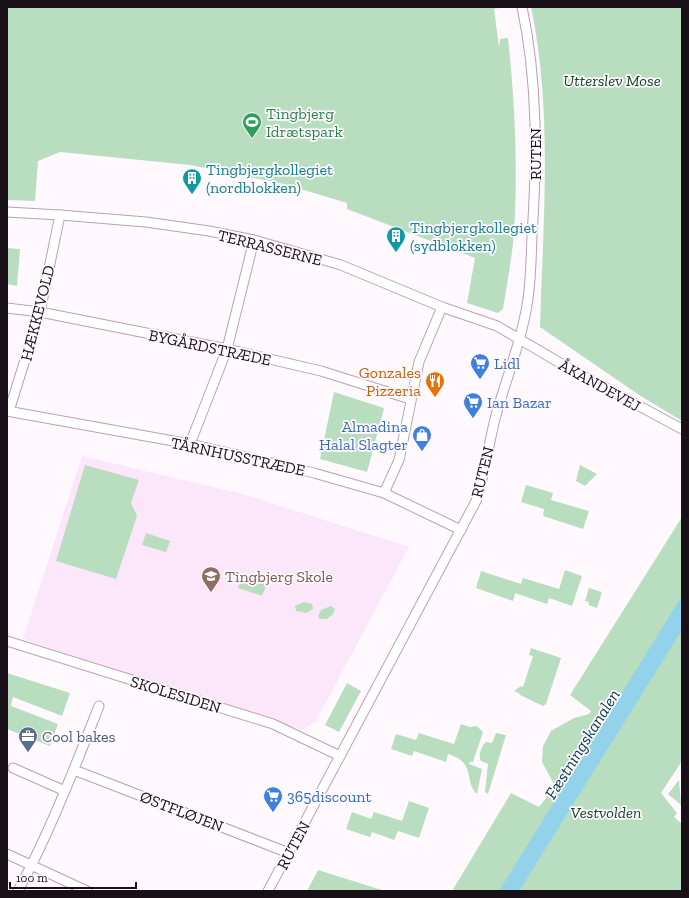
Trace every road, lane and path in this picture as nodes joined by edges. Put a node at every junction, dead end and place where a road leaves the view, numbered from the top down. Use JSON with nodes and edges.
{"nodes":[{"id":1,"x":522,"y":7,"type":"edge"},
{"id":2,"x":7,"y":212,"type":"edge"},
{"id":3,"x":60,"y":215,"type":"junction"},
{"id":4,"x":254,"y":240,"type":"junction"},
{"id":5,"x":442,"y":307,"type":"junction"},
{"id":6,"x":7,"y":308,"type":"edge"},
{"id":7,"x":40,"y":312,"type":"junction"},
{"id":8,"x":519,"y":339,"type":"junction"},
{"id":9,"x":227,"y":349,"type":"junction"},
{"id":10,"x":410,"y":399,"type":"junction"},
{"id":11,"x":8,"y":411,"type":"edge"},
{"id":12,"x":682,"y":429,"type":"edge"},
{"id":13,"x":190,"y":444,"type":"junction"},
{"id":14,"x":384,"y":492,"type":"junction"},
{"id":15,"x":461,"y":530,"type":"junction"},
{"id":16,"x":7,"y":641,"type":"edge"},
{"id":17,"x":98,"y":706,"type":"dead end"},
{"id":18,"x":340,"y":756,"type":"junction"},
{"id":19,"x":13,"y":768,"type":"dead end"},
{"id":20,"x":74,"y":770,"type":"junction"},
{"id":21,"x":65,"y":791,"type":"junction"},
{"id":22,"x":289,"y":853,"type":"junction"},
{"id":23,"x":7,"y":854,"type":"edge"},
{"id":24,"x":31,"y":866,"type":"junction"},
{"id":25,"x":18,"y":891,"type":"edge"},
{"id":26,"x":87,"y":891,"type":"edge"},
{"id":27,"x":268,"y":891,"type":"edge"}],
"edges":[{"from":1,"to":8,"type":"street","name":"RUTEN"},
{"from":2,"to":3,"type":"street","name":"TERRASSERNE"},
{"from":3,"to":4,"type":"street","name":"TERRASSERNE"},
{"from":3,"to":7,"type":"street","name":"HÆKKEVOLD"},
{"from":4,"to":5,"type":"street","name":"TERRASSERNE"},
{"from":4,"to":9,"type":"street"},
{"from":5,"to":8,"type":"street","name":"TERRASSERNE"},
{"from":5,"to":10,"type":"street"},
{"from":6,"to":7,"type":"street","name":"BYGÅRDSTRÆDE"},
{"from":7,"to":9,"type":"street","name":"BYGÅRDSTRÆDE"},
{"from":7,"to":11,"type":"street","name":"HÆKKEVOLD"},
{"from":8,"to":12,"type":"street","name":"ÅKANDEVEJ"},
{"from":8,"to":15,"type":"street","name":"RUTEN"},
{"from":9,"to":10,"type":"street","name":"BYGÅRDSTRÆDE"},
{"from":9,"to":13,"type":"street"},
{"from":10,"to":14,"type":"street"},
{"from":11,"to":13,"type":"street","name":"TÅRNHUSSTRÆDE"},
{"from":13,"to":14,"type":"street","name":"TÅRNHUSSTRÆDE"},
{"from":14,"to":15,"type":"street","name":"TÅRNHUSSTRÆDE"},
{"from":15,"to":18,"type":"street","name":"RUTEN"},
{"from":16,"to":18,"type":"street","name":"SKOLESIDEN"},
{"from":17,"to":20,"type":"street"},
{"from":18,"to":22,"type":"street","name":"RUTEN"},
{"from":19,"to":21,"type":"street"},
{"from":20,"to":21,"type":"street"},
{"from":20,"to":22,"type":"street","name":"ØSTFLØJEN"},
{"from":21,"to":24,"type":"street"},
{"from":22,"to":27,"type":"street","name":"RUTEN"},
{"from":23,"to":24,"type":"street"},
{"from":24,"to":25,"type":"street"},
{"from":24,"to":26,"type":"street"}]}
